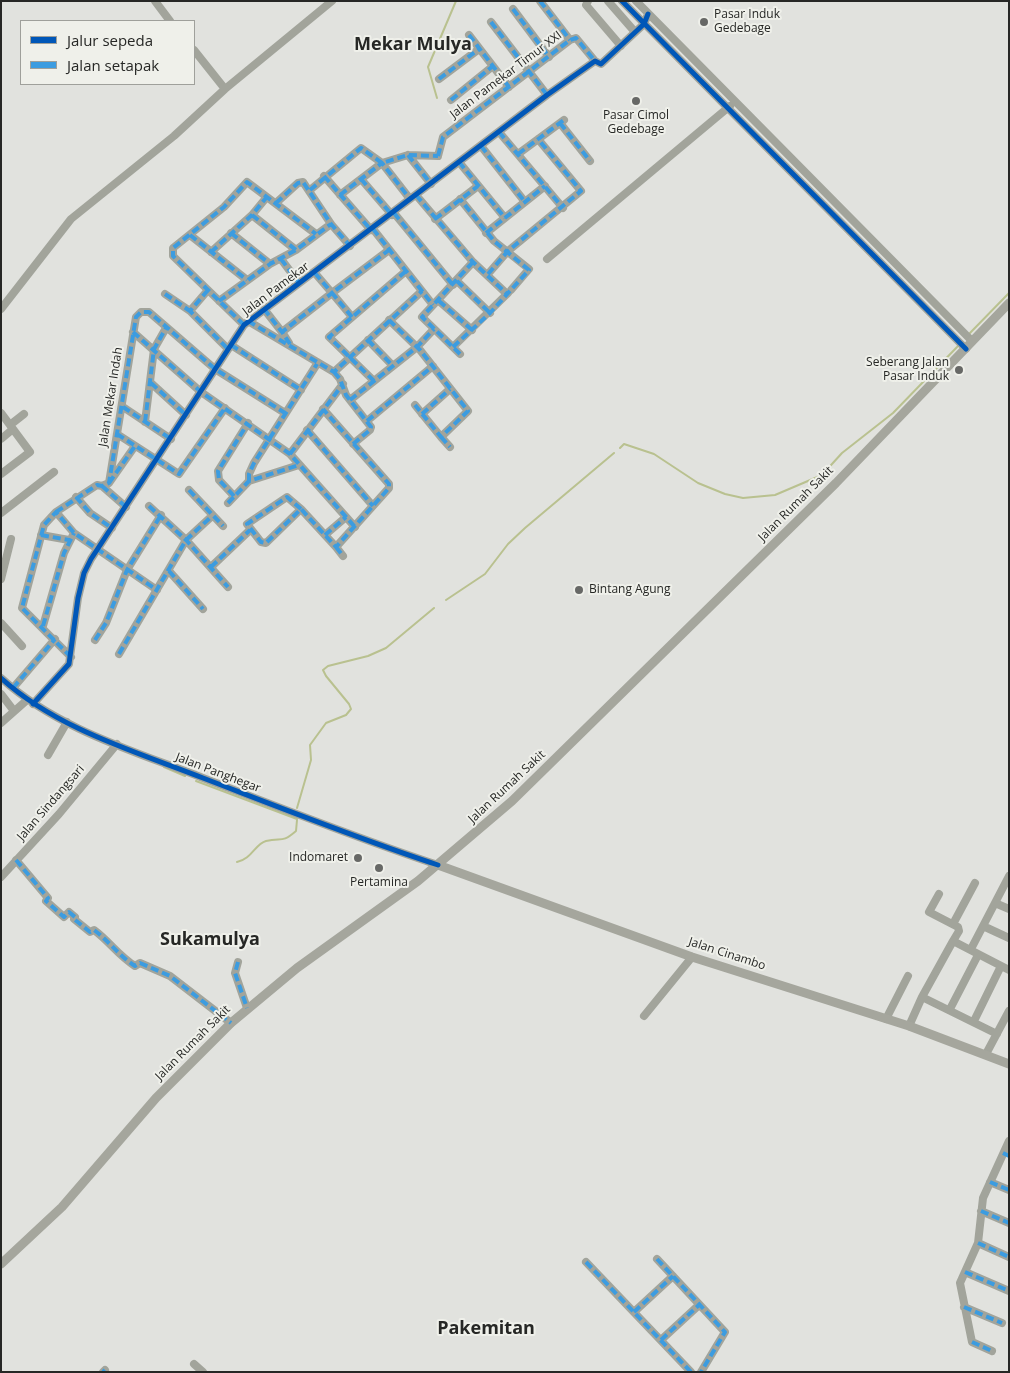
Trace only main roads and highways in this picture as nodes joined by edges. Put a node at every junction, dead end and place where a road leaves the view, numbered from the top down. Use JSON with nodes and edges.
{"nodes":[{"id":1,"x":1009,"y":304,"type":"edge"},
{"id":2,"x":438,"y":866,"type":"junction"},
{"id":3,"x":1008,"y":1064,"type":"edge"},
{"id":4,"x":1,"y":1264,"type":"edge"}],
"edges":[{"from":1,"to":2,"type":"main road","name":"Jalan Rumah Sakit"},
{"from":2,"to":3,"type":"main road","name":"Jalan Cinambo"},
{"from":2,"to":4,"type":"main road","name":"Jalan Rumah Sakit"}]}
